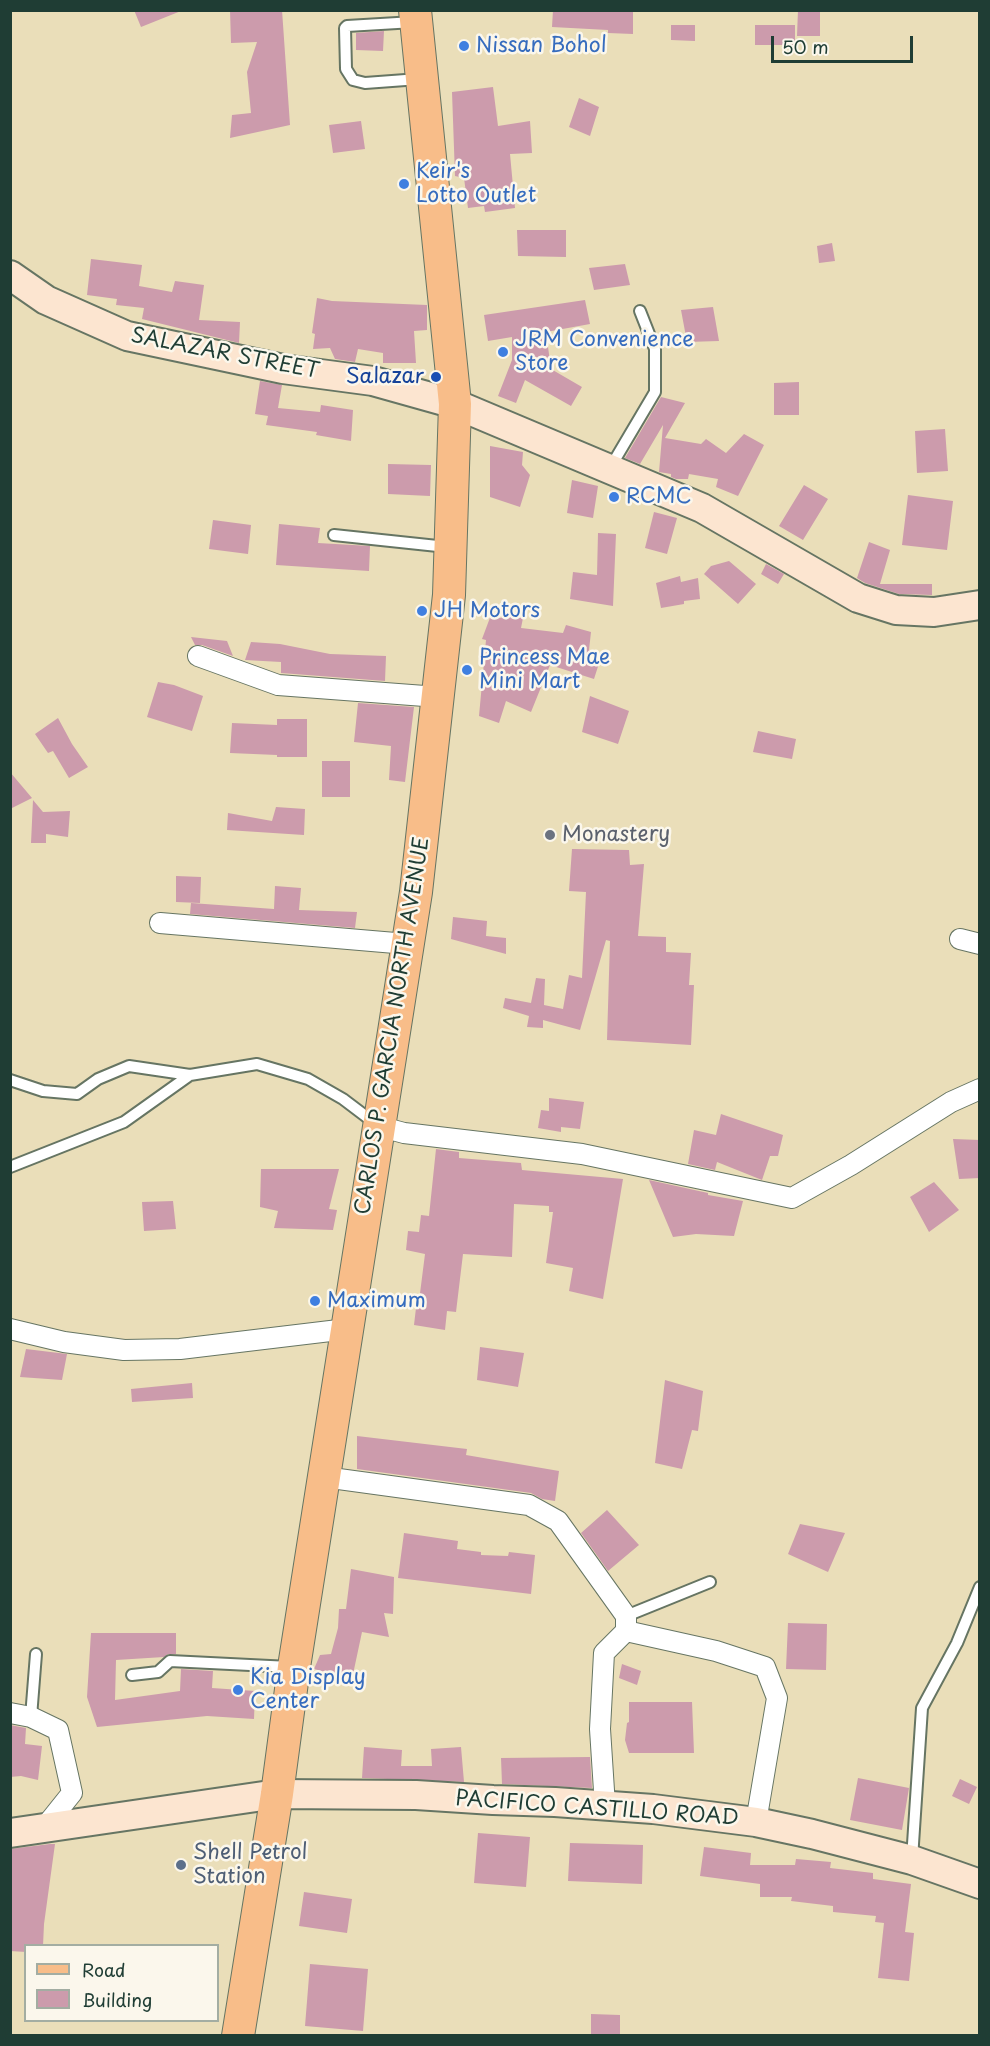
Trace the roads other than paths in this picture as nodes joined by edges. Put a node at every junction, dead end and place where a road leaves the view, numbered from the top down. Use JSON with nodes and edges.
{"nodes":[{"id":1,"x":416,"y":16,"type":"edge"},
{"id":2,"x":422,"y":79,"type":"junction"},
{"id":3,"x":10,"y":275,"type":"edge"},
{"id":4,"x":639,"y":311,"type":"dead end"},
{"id":5,"x":455,"y":404,"type":"junction"},
{"id":6,"x":610,"y":468,"type":"junction"},
{"id":7,"x":334,"y":535,"type":"dead end"},
{"id":8,"x":451,"y":548,"type":"junction"},
{"id":9,"x":980,"y":605,"type":"edge"},
{"id":10,"x":198,"y":656,"type":"dead end"},
{"id":11,"x":438,"y":697,"type":"junction"},
{"id":12,"x":160,"y":923,"type":"dead end"},
{"id":13,"x":960,"y":939,"type":"dead end"},
{"id":14,"x":408,"y":944,"type":"junction"},
{"id":15,"x":980,"y":944,"type":"edge"},
{"id":16,"x":190,"y":1076,"type":"junction"},
{"id":17,"x":10,"y":1080,"type":"edge"},
{"id":18,"x":980,"y":1089,"type":"edge"},
{"id":19,"x":378,"y":1126,"type":"junction"},
{"id":20,"x":10,"y":1167,"type":"edge"},
{"id":21,"x":10,"y":1329,"type":"edge"},
{"id":22,"x":347,"y":1329,"type":"junction"},
{"id":23,"x":324,"y":1477,"type":"junction"},
{"id":24,"x":710,"y":1582,"type":"dead end"},
{"id":25,"x":980,"y":1587,"type":"edge"},
{"id":26,"x":626,"y":1624,"type":"junction"},
{"id":27,"x":36,"y":1654,"type":"dead end"},
{"id":28,"x":294,"y":1667,"type":"junction"},
{"id":29,"x":132,"y":1675,"type":"dead end"},
{"id":30,"x":10,"y":1713,"type":"edge"},
{"id":31,"x":30,"y":1717,"type":"junction"},
{"id":32,"x":277,"y":1794,"type":"junction"},
{"id":33,"x":605,"y":1806,"type":"junction"},
{"id":34,"x":756,"y":1822,"type":"junction"},
{"id":35,"x":44,"y":1828,"type":"junction"},
{"id":36,"x":10,"y":1833,"type":"edge"},
{"id":37,"x":912,"y":1860,"type":"junction"},
{"id":38,"x":980,"y":1884,"type":"edge"},
{"id":39,"x":238,"y":2036,"type":"edge"}],
"edges":[{"from":1,"to":2,"type":"main road","name":"CARLOS P. GARCIA NORTH AVENUE"},
{"from":1,"to":2,"type":"lane"},
{"from":2,"to":5,"type":"main road","name":"CARLOS P. GARCIA NORTH AVENUE"},
{"from":3,"to":5,"type":"street","name":"SALAZAR STREET"},
{"from":4,"to":6,"type":"lane"},
{"from":5,"to":6,"type":"street","name":"SALAZAR STREET"},
{"from":5,"to":8,"type":"main road","name":"CARLOS P. GARCIA NORTH AVENUE"},
{"from":6,"to":9,"type":"street","name":"SALAZAR STREET"},
{"from":7,"to":8,"type":"lane"},
{"from":8,"to":11,"type":"main road","name":"CARLOS P. GARCIA NORTH AVENUE"},
{"from":10,"to":11,"type":"street"},
{"from":11,"to":14,"type":"main road","name":"CARLOS P. GARCIA NORTH AVENUE"},
{"from":12,"to":14,"type":"street"},
{"from":13,"to":15,"type":"street"},
{"from":14,"to":19,"type":"main road","name":"CARLOS P. GARCIA NORTH AVENUE"},
{"from":16,"to":17,"type":"lane"},
{"from":16,"to":19,"type":"lane"},
{"from":16,"to":20,"type":"lane"},
{"from":18,"to":19,"type":"street"},
{"from":19,"to":22,"type":"main road","name":"CARLOS P. GARCIA NORTH AVENUE"},
{"from":21,"to":22,"type":"street"},
{"from":22,"to":23,"type":"main road","name":"CARLOS P. GARCIA NORTH AVENUE"},
{"from":23,"to":26,"type":"street"},
{"from":23,"to":28,"type":"main road","name":"CARLOS P. GARCIA NORTH AVENUE"},
{"from":24,"to":26,"type":"lane"},
{"from":25,"to":37,"type":"lane"},
{"from":26,"to":33,"type":"street"},
{"from":26,"to":34,"type":"street"},
{"from":27,"to":31,"type":"lane"},
{"from":28,"to":29,"type":"lane"},
{"from":28,"to":32,"type":"main road","name":"CARLOS P. GARCIA NORTH AVENUE"},
{"from":30,"to":31,"type":"street"},
{"from":31,"to":35,"type":"street"},
{"from":32,"to":33,"type":"street","name":"PACIFICO CASTILLO ROAD"},
{"from":32,"to":35,"type":"street","name":"PACIFICO CASTILLO ROAD"},
{"from":32,"to":39,"type":"main road","name":"CARLOS P. GARCIA NORTH AVENUE"},
{"from":33,"to":34,"type":"street","name":"PACIFICO CASTILLO ROAD"},
{"from":34,"to":37,"type":"street","name":"PACIFICO CASTILLO ROAD"},
{"from":35,"to":36,"type":"street","name":"PACIFICO CASTILLO ROAD"},
{"from":37,"to":38,"type":"street","name":"PACIFICO CASTILLO ROAD"}]}
